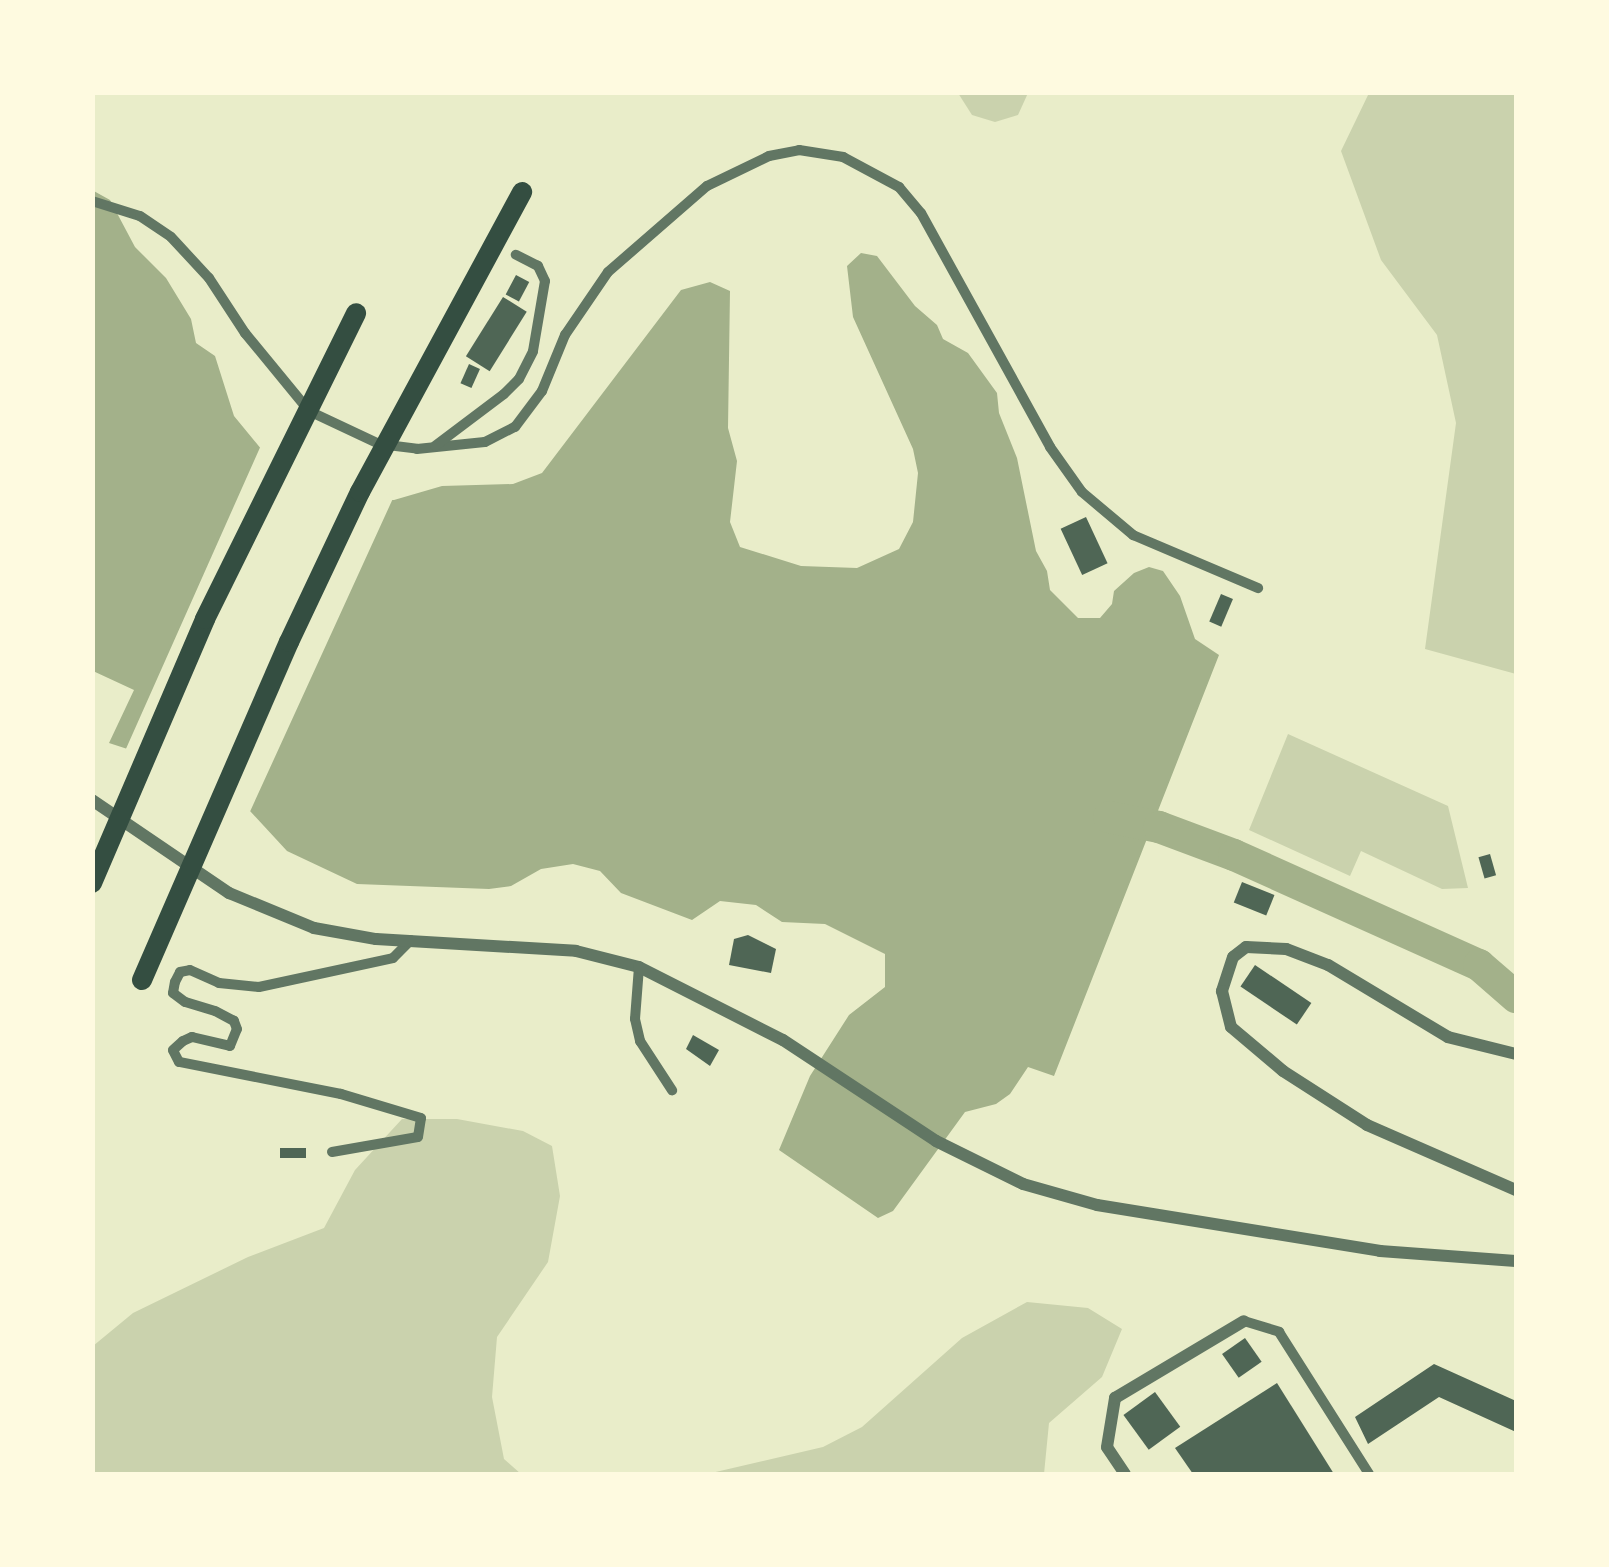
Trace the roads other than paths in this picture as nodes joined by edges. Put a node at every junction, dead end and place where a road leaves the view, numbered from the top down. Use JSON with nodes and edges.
{"nodes":[{"id":1,"x":522,"y":192,"type":"dead end"},
{"id":2,"x":92,"y":201,"type":"edge"},
{"id":3,"x":516,"y":255,"type":"dead end"},
{"id":4,"x":356,"y":313,"type":"dead end"},
{"id":5,"x":435,"y":447,"type":"junction"},
{"id":6,"x":1258,"y":588,"type":"dead end"},
{"id":7,"x":92,"y":800,"type":"edge"},
{"id":8,"x":92,"y":883,"type":"edge"},
{"id":9,"x":411,"y":940,"type":"junction"},
{"id":10,"x":638,"y":967,"type":"junction"},
{"id":11,"x":142,"y":980,"type":"dead end"},
{"id":12,"x":1516,"y":1054,"type":"edge"},
{"id":13,"x":672,"y":1090,"type":"dead end"},
{"id":14,"x":332,"y":1152,"type":"dead end"},
{"id":15,"x":1516,"y":1190,"type":"edge"},
{"id":16,"x":1516,"y":1262,"type":"edge"},
{"id":17,"x":1244,"y":1321,"type":"joint"},
{"id":18,"x":1124,"y":1474,"type":"edge"},
{"id":19,"x":1369,"y":1474,"type":"edge"}],
"edges":[{"from":1,"to":11,"type":"highway"},
{"from":2,"to":5,"type":"street"},
{"from":3,"to":5,"type":"street"},
{"from":4,"to":8,"type":"highway"},
{"from":5,"to":6,"type":"street"},
{"from":7,"to":9,"type":"street"},
{"from":9,"to":10,"type":"street"},
{"from":9,"to":14,"type":"street"},
{"from":10,"to":13,"type":"street"},
{"from":10,"to":16,"type":"street"},
{"from":12,"to":15,"type":"street"},
{"from":17,"to":18,"type":"street"},
{"from":17,"to":19,"type":"street"}]}
